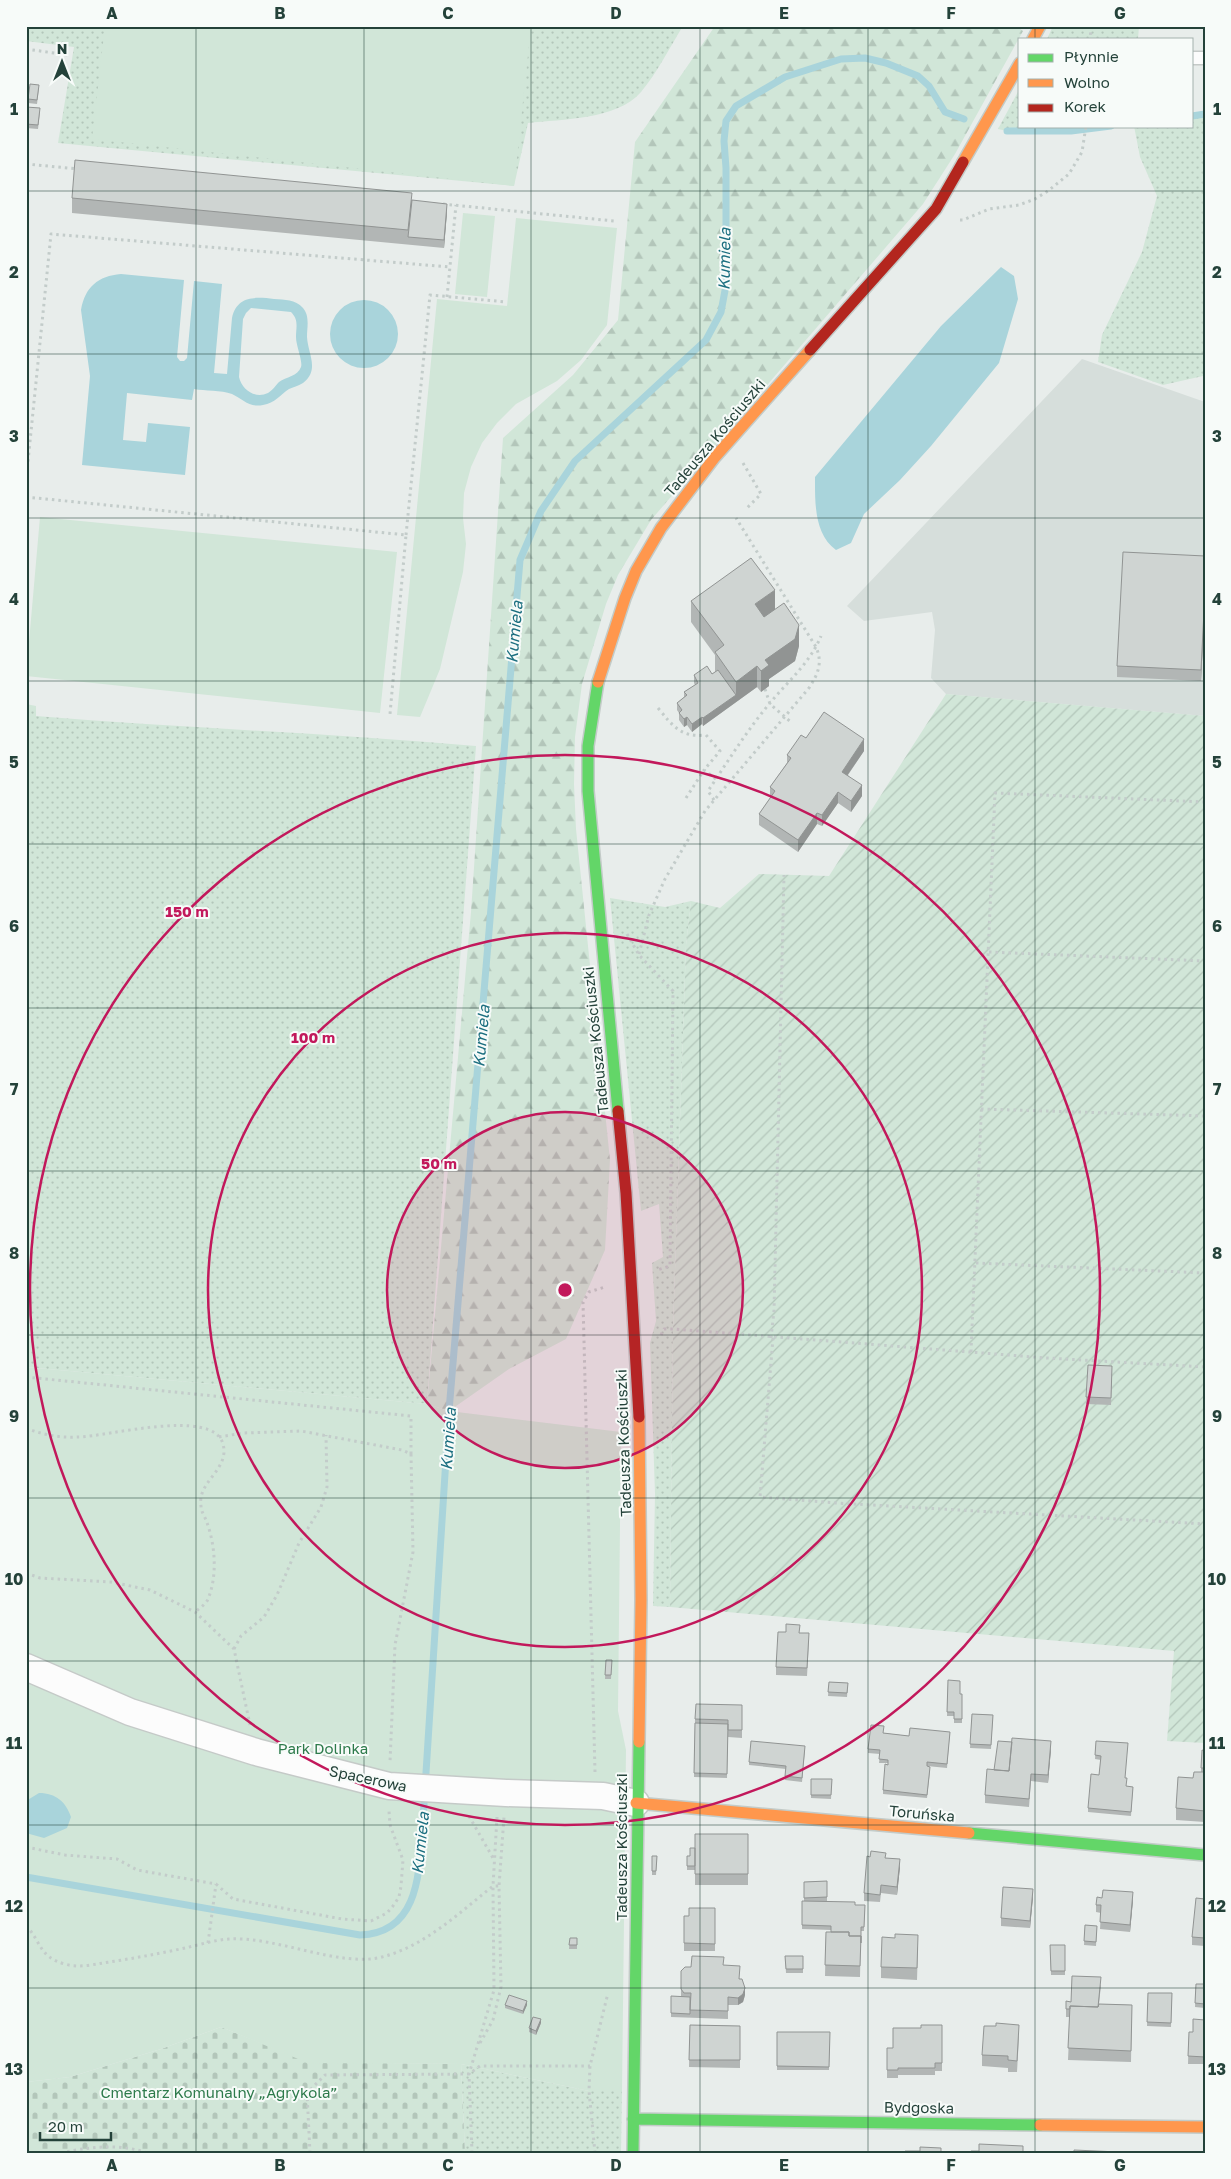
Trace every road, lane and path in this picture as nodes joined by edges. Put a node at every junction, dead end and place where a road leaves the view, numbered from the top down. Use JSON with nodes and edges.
{"nodes":[{"id":1,"x":1040,"y":26,"type":"edge"},
{"id":2,"x":1034,"y":38,"type":"edge"},
{"id":3,"x":26,"y":49,"type":"edge"},
{"id":4,"x":68,"y":55,"type":"dead end"},
{"id":5,"x":1018,"y":68,"type":"edge"},
{"id":6,"x":1086,"y":128,"type":"edge"},
{"id":7,"x":26,"y":164,"type":"edge"},
{"id":8,"x":84,"y":169,"type":"edge"},
{"id":9,"x":436,"y":203,"type":"edge"},
{"id":10,"x":456,"y":205,"type":"junction"},
{"id":11,"x":956,"y":219,"type":"dead end"},
{"id":12,"x":614,"y":221,"type":"dead end"},
{"id":13,"x":450,"y":267,"type":"junction"},
{"id":14,"x":447,"y":297,"type":"junction"},
{"id":15,"x":507,"y":302,"type":"dead end"},
{"id":16,"x":741,"y":458,"type":"dead end"},
{"id":17,"x":26,"y":481,"type":"edge"},
{"id":18,"x":26,"y":497,"type":"edge"},
{"id":19,"x":746,"y":509,"type":"dead end"},
{"id":20,"x":736,"y":518,"type":"dead end"},
{"id":21,"x":406,"y":535,"type":"junction"},
{"id":22,"x":820,"y":636,"type":"dead end"},
{"id":23,"x":816,"y":647,"type":"junction"},
{"id":24,"x":765,"y":689,"type":"edge"},
{"id":25,"x":770,"y":704,"type":"junction"},
{"id":26,"x":658,"y":708,"type":"dead end"},
{"id":27,"x":390,"y":714,"type":"dead end"},
{"id":28,"x":784,"y":717,"type":"junction"},
{"id":29,"x":792,"y":723,"type":"dead end"},
{"id":30,"x":704,"y":770,"type":"junction"},
{"id":31,"x":716,"y":779,"type":"junction"},
{"id":32,"x":686,"y":798,"type":"dead end"},
{"id":33,"x":714,"y":800,"type":"junction"},
{"id":34,"x":1205,"y":802,"type":"edge"},
{"id":35,"x":784,"y":875,"type":"dead end"},
{"id":36,"x":624,"y":930,"type":"dead end"},
{"id":37,"x":989,"y":952,"type":"junction"},
{"id":38,"x":639,"y":954,"type":"junction"},
{"id":39,"x":1205,"y":961,"type":"edge"},
{"id":40,"x":981,"y":1109,"type":"junction"},
{"id":41,"x":1205,"y":1116,"type":"edge"},
{"id":42,"x":976,"y":1263,"type":"junction"},
{"id":43,"x":1205,"y":1273,"type":"edge"},
{"id":44,"x":632,"y":1278,"type":"junction"},
{"id":45,"x":772,"y":1338,"type":"junction"},
{"id":46,"x":660,"y":1341,"type":"dead end"},
{"id":47,"x":971,"y":1352,"type":"junction"},
{"id":48,"x":1205,"y":1367,"type":"edge"},
{"id":49,"x":26,"y":1377,"type":"edge"},
{"id":50,"x":26,"y":1428,"type":"edge"},
{"id":51,"x":326,"y":1435,"type":"junction"},
{"id":52,"x":220,"y":1437,"type":"junction"},
{"id":53,"x":411,"y":1454,"type":"junction"},
{"id":54,"x":1205,"y":1524,"type":"edge"},
{"id":55,"x":26,"y":1573,"type":"edge"},
{"id":56,"x":196,"y":1612,"type":"junction"},
{"id":57,"x":234,"y":1650,"type":"junction"},
{"id":58,"x":26,"y":1667,"type":"edge"},
{"id":59,"x":256,"y":1752,"type":"junction"},
{"id":60,"x":396,"y":1787,"type":"junction"},
{"id":61,"x":450,"y":1790,"type":"junction"},
{"id":62,"x":502,"y":1793,"type":"junction"},
{"id":63,"x":603,"y":1796,"type":"junction"},
{"id":64,"x":636,"y":1803,"type":"junction"},
{"id":65,"x":26,"y":1847,"type":"edge"},
{"id":66,"x":1205,"y":1854,"type":"edge"},
{"id":67,"x":494,"y":1859,"type":"junction"},
{"id":68,"x":216,"y":1884,"type":"junction"},
{"id":69,"x":493,"y":1886,"type":"junction"},
{"id":70,"x":500,"y":1886,"type":"junction"},
{"id":71,"x":26,"y":1926,"type":"edge"},
{"id":72,"x":208,"y":1943,"type":"junction"},
{"id":73,"x":610,"y":1985,"type":"dead end"},
{"id":74,"x":476,"y":2051,"type":"junction"},
{"id":75,"x":590,"y":2066,"type":"junction"},
{"id":76,"x":469,"y":2074,"type":"junction"},
{"id":77,"x":633,"y":2119,"type":"junction"},
{"id":78,"x":1205,"y":2127,"type":"edge"},
{"id":79,"x":61,"y":2153,"type":"edge"},
{"id":80,"x":147,"y":2153,"type":"edge"},
{"id":81,"x":310,"y":2153,"type":"edge"},
{"id":82,"x":472,"y":2153,"type":"edge"},
{"id":83,"x":595,"y":2153,"type":"edge"},
{"id":84,"x":633,"y":2153,"type":"edge"}],
"edges":[{"from":1,"to":2,"type":"street"},
{"from":3,"to":4,"type":"path"},
{"from":5,"to":44,"type":"street","name":"Tadeusza Kościuszki"},
{"from":6,"to":11,"type":"path"},
{"from":7,"to":8,"type":"path"},
{"from":9,"to":10,"type":"path"},
{"from":10,"to":12,"type":"path"},
{"from":10,"to":13,"type":"path"},
{"from":13,"to":14,"type":"path"},
{"from":13,"to":17,"type":"path"},
{"from":14,"to":15,"type":"path"},
{"from":14,"to":21,"type":"path"},
{"from":16,"to":19,"type":"path"},
{"from":18,"to":21,"type":"path"},
{"from":20,"to":23,"type":"path"},
{"from":21,"to":27,"type":"path"},
{"from":22,"to":23,"type":"path"},
{"from":23,"to":25,"type":"path"},
{"from":23,"to":28,"type":"path"},
{"from":24,"to":25,"type":"path"},
{"from":25,"to":28,"type":"path"},
{"from":25,"to":31,"type":"path"},
{"from":26,"to":30,"type":"path"},
{"from":28,"to":29,"type":"path"},
{"from":28,"to":33,"type":"path"},
{"from":30,"to":31,"type":"path"},
{"from":30,"to":32,"type":"path"},
{"from":31,"to":33,"type":"path"},
{"from":33,"to":38,"type":"path"},
{"from":34,"to":37,"type":"path"},
{"from":35,"to":45,"type":"path"},
{"from":36,"to":38,"type":"path"},
{"from":37,"to":39,"type":"path"},
{"from":37,"to":40,"type":"path"},
{"from":38,"to":44,"type":"path"},
{"from":40,"to":41,"type":"path"},
{"from":40,"to":42,"type":"path"},
{"from":42,"to":43,"type":"path"},
{"from":42,"to":47,"type":"path"},
{"from":44,"to":63,"type":"path"},
{"from":44,"to":64,"type":"street","name":"Tadeusza Kościuszki"},
{"from":45,"to":46,"type":"path"},
{"from":45,"to":47,"type":"path"},
{"from":45,"to":54,"type":"path"},
{"from":47,"to":48,"type":"path"},
{"from":49,"to":53,"type":"path"},
{"from":50,"to":52,"type":"path"},
{"from":51,"to":52,"type":"path"},
{"from":51,"to":53,"type":"path"},
{"from":51,"to":57,"type":"path"},
{"from":52,"to":56,"type":"path"},
{"from":53,"to":60,"type":"path"},
{"from":55,"to":56,"type":"path"},
{"from":56,"to":57,"type":"path"},
{"from":57,"to":59,"type":"path"},
{"from":58,"to":59,"type":"street","name":"Spacerowa"},
{"from":59,"to":60,"type":"street","name":"Spacerowa"},
{"from":60,"to":61,"type":"street","name":"Spacerowa"},
{"from":60,"to":68,"type":"path"},
{"from":61,"to":62,"type":"street","name":"Spacerowa"},
{"from":61,"to":67,"type":"path"},
{"from":62,"to":63,"type":"street","name":"Spacerowa"},
{"from":62,"to":67,"type":"path"},
{"from":62,"to":70,"type":"path"},
{"from":63,"to":64,"type":"street","name":"Spacerowa"},
{"from":64,"to":66,"type":"street","name":"Toruńska"},
{"from":64,"to":77,"type":"street","name":"Tadeusza Kościuszki"},
{"from":65,"to":68,"type":"path"},
{"from":67,"to":69,"type":"path"},
{"from":68,"to":72,"type":"path"},
{"from":69,"to":70,"type":"path"},
{"from":69,"to":72,"type":"path"},
{"from":69,"to":74,"type":"path"},
{"from":70,"to":74,"type":"path"},
{"from":71,"to":72,"type":"path"},
{"from":73,"to":75,"type":"path"},
{"from":74,"to":76,"type":"path"},
{"from":75,"to":76,"type":"path"},
{"from":75,"to":83,"type":"path"},
{"from":76,"to":81,"type":"path"},
{"from":76,"to":82,"type":"path"},
{"from":77,"to":78,"type":"street","name":"Bydgoska"},
{"from":77,"to":84,"type":"street","name":"Tadeusza Kościuszki"},
{"from":79,"to":80,"type":"path"}]}
